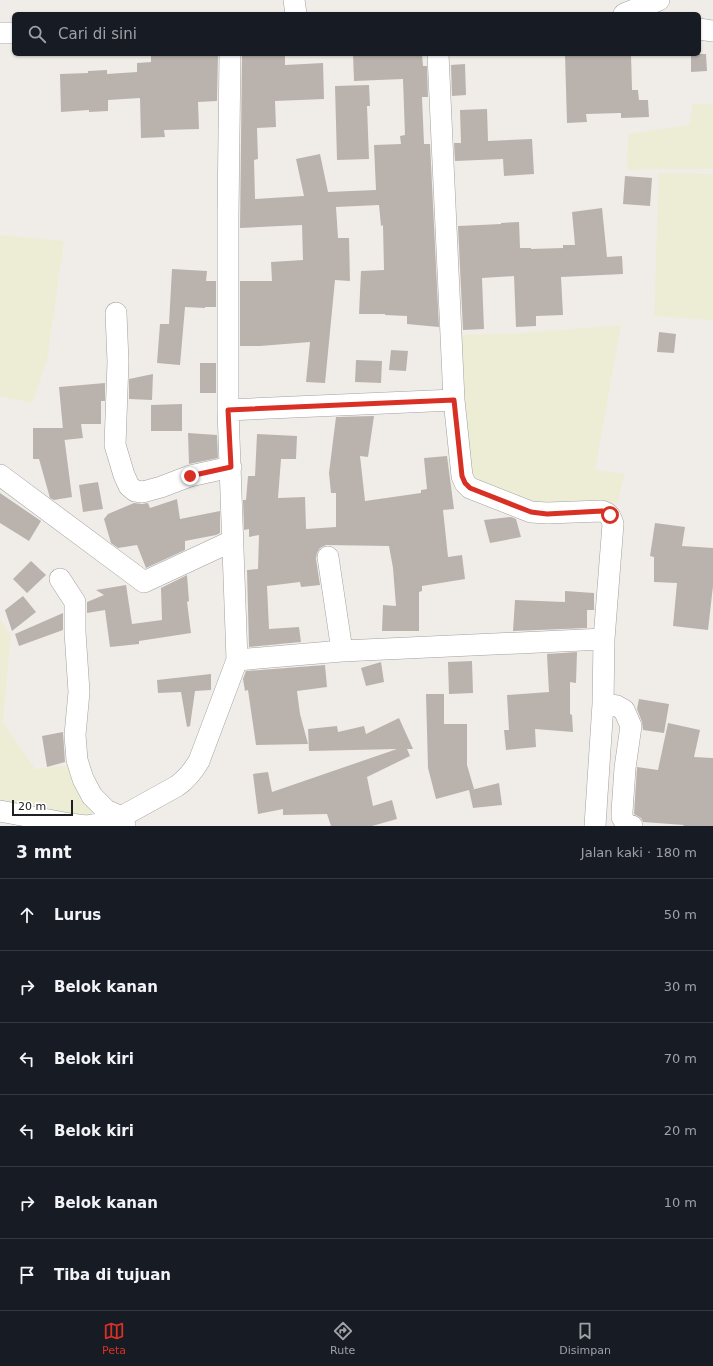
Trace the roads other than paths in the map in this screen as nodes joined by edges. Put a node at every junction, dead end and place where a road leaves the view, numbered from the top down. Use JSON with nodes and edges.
{"nodes":[{"id":1,"x":294,"y":0,"type":"edge"},
{"id":2,"x":659,"y":0,"type":"edge"},
{"id":3,"x":296,"y":12,"type":"edge"},
{"id":4,"x":629,"y":12,"type":"edge"},
{"id":5,"x":701,"y":29,"type":"edge"},
{"id":6,"x":713,"y":31,"type":"edge"},
{"id":7,"x":0,"y":33,"type":"edge"},
{"id":8,"x":12,"y":33,"type":"edge"},
{"id":9,"x":230,"y":56,"type":"edge"},
{"id":10,"x":438,"y":56,"type":"edge"},
{"id":11,"x":116,"y":313,"type":"dead end"},
{"id":12,"x":454,"y":400,"type":"junction"},
{"id":13,"x":228,"y":410,"type":"junction"},
{"id":14,"x":231,"y":467,"type":"junction"},
{"id":15,"x":0,"y":475,"type":"edge"},
{"id":16,"x":232,"y":541,"type":"junction"},
{"id":17,"x":328,"y":557,"type":"dead end"},
{"id":18,"x":60,"y":579,"type":"dead end"},
{"id":19,"x":604,"y":639,"type":"junction"},
{"id":20,"x":342,"y":651,"type":"junction"},
{"id":21,"x":237,"y":660,"type":"junction"},
{"id":22,"x":603,"y":704,"type":"junction"},
{"id":23,"x":0,"y":811,"type":"edge"},
{"id":24,"x":123,"y":821,"type":"edge"},
{"id":25,"x":595,"y":826,"type":"edge"},
{"id":26,"x":632,"y":826,"type":"edge"}],
"edges":[{"from":1,"to":3,"type":"street"},
{"from":2,"to":4,"type":"street"},
{"from":5,"to":6,"type":"street"},
{"from":7,"to":8,"type":"street"},
{"from":9,"to":13,"type":"street"},
{"from":10,"to":12,"type":"street"},
{"from":11,"to":14,"type":"street"},
{"from":12,"to":13,"type":"street"},
{"from":12,"to":19,"type":"street"},
{"from":13,"to":14,"type":"street"},
{"from":14,"to":16,"type":"street"},
{"from":15,"to":16,"type":"street"},
{"from":16,"to":21,"type":"street"},
{"from":17,"to":20,"type":"street"},
{"from":18,"to":24,"type":"street"},
{"from":19,"to":20,"type":"street"},
{"from":19,"to":22,"type":"street"},
{"from":20,"to":21,"type":"street"},
{"from":21,"to":24,"type":"street"},
{"from":22,"to":25,"type":"street"},
{"from":22,"to":26,"type":"street"},
{"from":23,"to":24,"type":"street"}]}
